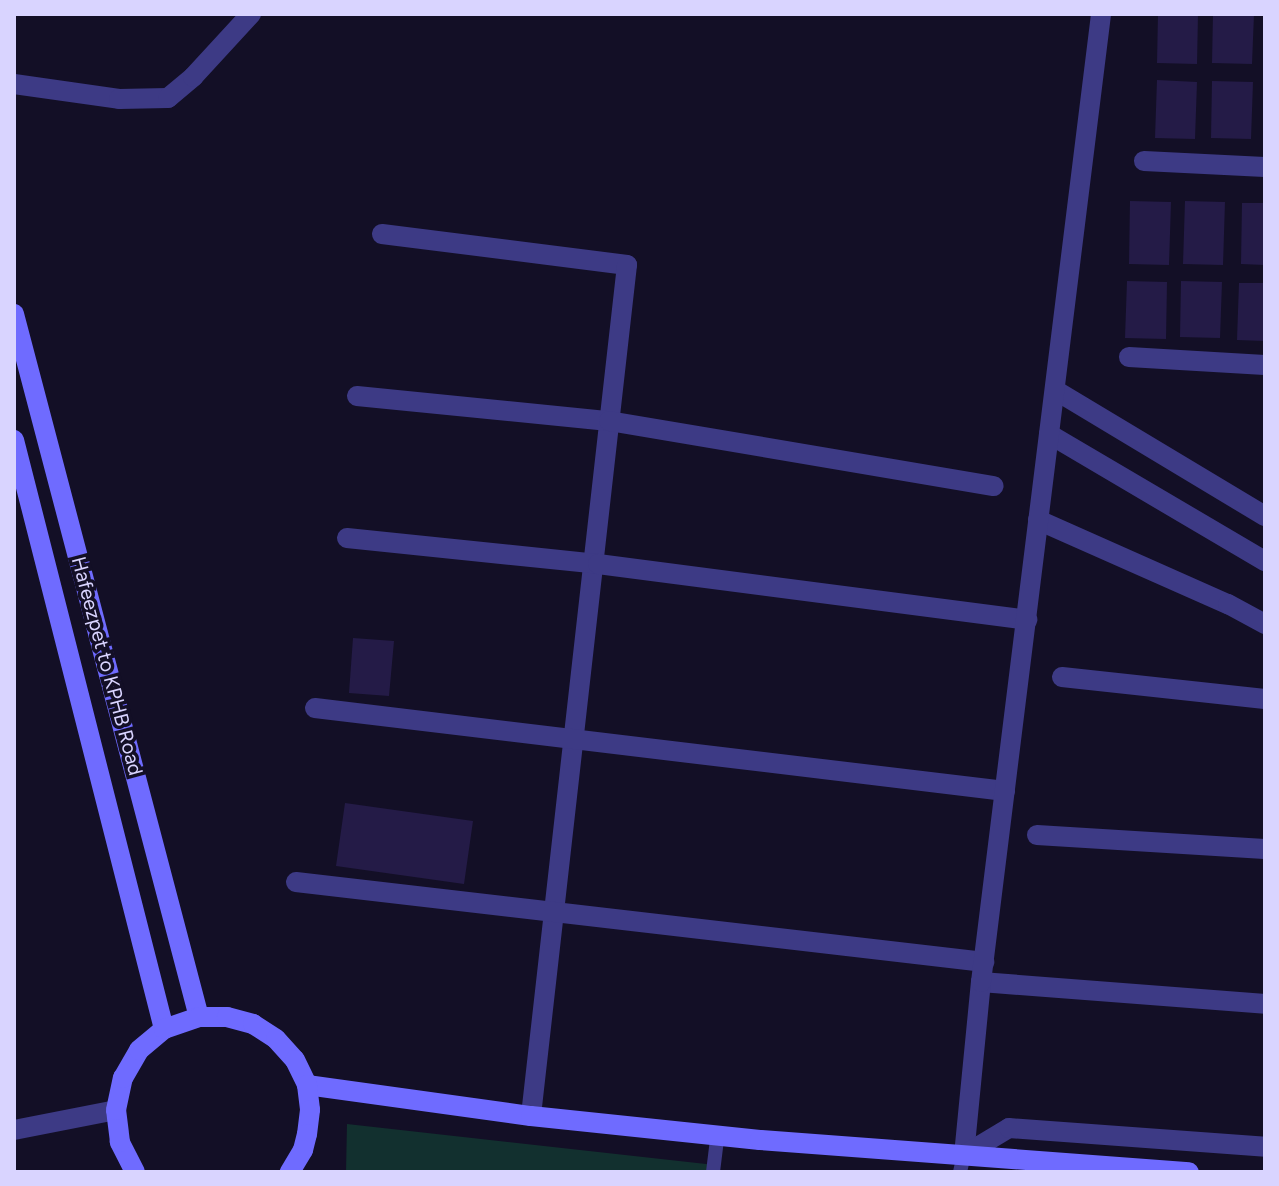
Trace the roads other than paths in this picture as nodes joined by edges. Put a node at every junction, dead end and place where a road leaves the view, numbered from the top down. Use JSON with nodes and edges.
{"nodes":[{"id":1,"x":251,"y":14,"type":"edge"},
{"id":2,"x":1101,"y":14,"type":"edge"},
{"id":3,"x":14,"y":84,"type":"edge"},
{"id":4,"x":1144,"y":161,"type":"dead end"},
{"id":5,"x":1265,"y":167,"type":"edge"},
{"id":6,"x":382,"y":234,"type":"dead end"},
{"id":7,"x":14,"y":314,"type":"edge"},
{"id":8,"x":1129,"y":357,"type":"dead end"},
{"id":9,"x":1265,"y":365,"type":"edge"},
{"id":10,"x":1055,"y":390,"type":"junction"},
{"id":11,"x":357,"y":396,"type":"dead end"},
{"id":12,"x":609,"y":421,"type":"junction"},
{"id":13,"x":1049,"y":434,"type":"junction"},
{"id":14,"x":14,"y":440,"type":"edge"},
{"id":15,"x":994,"y":486,"type":"dead end"},
{"id":16,"x":1265,"y":516,"type":"edge"},
{"id":17,"x":1038,"y":520,"type":"junction"},
{"id":18,"x":347,"y":538,"type":"dead end"},
{"id":19,"x":1265,"y":561,"type":"edge"},
{"id":20,"x":591,"y":564,"type":"junction"},
{"id":21,"x":1027,"y":620,"type":"junction"},
{"id":22,"x":1265,"y":624,"type":"edge"},
{"id":23,"x":1062,"y":677,"type":"dead end"},
{"id":24,"x":1265,"y":699,"type":"edge"},
{"id":25,"x":315,"y":708,"type":"dead end"},
{"id":26,"x":571,"y":741,"type":"junction"},
{"id":27,"x":1005,"y":791,"type":"junction"},
{"id":28,"x":1037,"y":835,"type":"dead end"},
{"id":29,"x":1265,"y":849,"type":"edge"},
{"id":30,"x":296,"y":882,"type":"dead end"},
{"id":31,"x":552,"y":912,"type":"junction"},
{"id":32,"x":983,"y":972,"type":"junction"},
{"id":33,"x":1265,"y":1004,"type":"edge"},
{"id":34,"x":199,"y":1017,"type":"junction"},
{"id":35,"x":164,"y":1029,"type":"junction"},
{"id":36,"x":307,"y":1085,"type":"junction"},
{"id":37,"x":116,"y":1110,"type":"junction"},
{"id":38,"x":531,"y":1116,"type":"junction"},
{"id":39,"x":14,"y":1130,"type":"edge"},
{"id":40,"x":718,"y":1133,"type":"junction"},
{"id":41,"x":1265,"y":1147,"type":"edge"},
{"id":42,"x":962,"y":1164,"type":"edge"},
{"id":43,"x":135,"y":1172,"type":"edge"},
{"id":44,"x":290,"y":1172,"type":"edge"},
{"id":45,"x":713,"y":1172,"type":"edge"},
{"id":46,"x":1189,"y":1172,"type":"edge"}],
"edges":[{"from":1,"to":3,"type":"street"},
{"from":2,"to":10,"type":"street"},
{"from":4,"to":5,"type":"street"},
{"from":6,"to":12,"type":"street"},
{"from":7,"to":34,"type":"main road","name":"Hafeezpet to KPHB Road"},
{"from":8,"to":9,"type":"street"},
{"from":10,"to":13,"type":"street"},
{"from":10,"to":16,"type":"street"},
{"from":11,"to":12,"type":"street"},
{"from":12,"to":15,"type":"street"},
{"from":12,"to":20,"type":"street"},
{"from":13,"to":17,"type":"street"},
{"from":13,"to":19,"type":"street"},
{"from":14,"to":35,"type":"main road","name":"Hafeezpet to KPHB Road"},
{"from":17,"to":21,"type":"street"},
{"from":17,"to":22,"type":"street"},
{"from":18,"to":20,"type":"street"},
{"from":20,"to":21,"type":"street"},
{"from":20,"to":26,"type":"street"},
{"from":21,"to":27,"type":"street"},
{"from":23,"to":24,"type":"street"},
{"from":25,"to":26,"type":"street"},
{"from":26,"to":27,"type":"street"},
{"from":26,"to":31,"type":"street"},
{"from":27,"to":32,"type":"street"},
{"from":28,"to":29,"type":"street"},
{"from":30,"to":31,"type":"street"},
{"from":31,"to":32,"type":"street"},
{"from":31,"to":38,"type":"street"},
{"from":32,"to":33,"type":"street"},
{"from":32,"to":42,"type":"street"},
{"from":34,"to":35,"type":"main road"},
{"from":34,"to":36,"type":"main road"},
{"from":35,"to":37,"type":"main road"},
{"from":36,"to":38,"type":"main road"},
{"from":36,"to":44,"type":"main road"},
{"from":37,"to":39,"type":"street"},
{"from":37,"to":43,"type":"main road"},
{"from":38,"to":40,"type":"main road"},
{"from":40,"to":42,"type":"main road"},
{"from":40,"to":45,"type":"lane"},
{"from":41,"to":42,"type":"street"},
{"from":42,"to":46,"type":"main road"}]}
